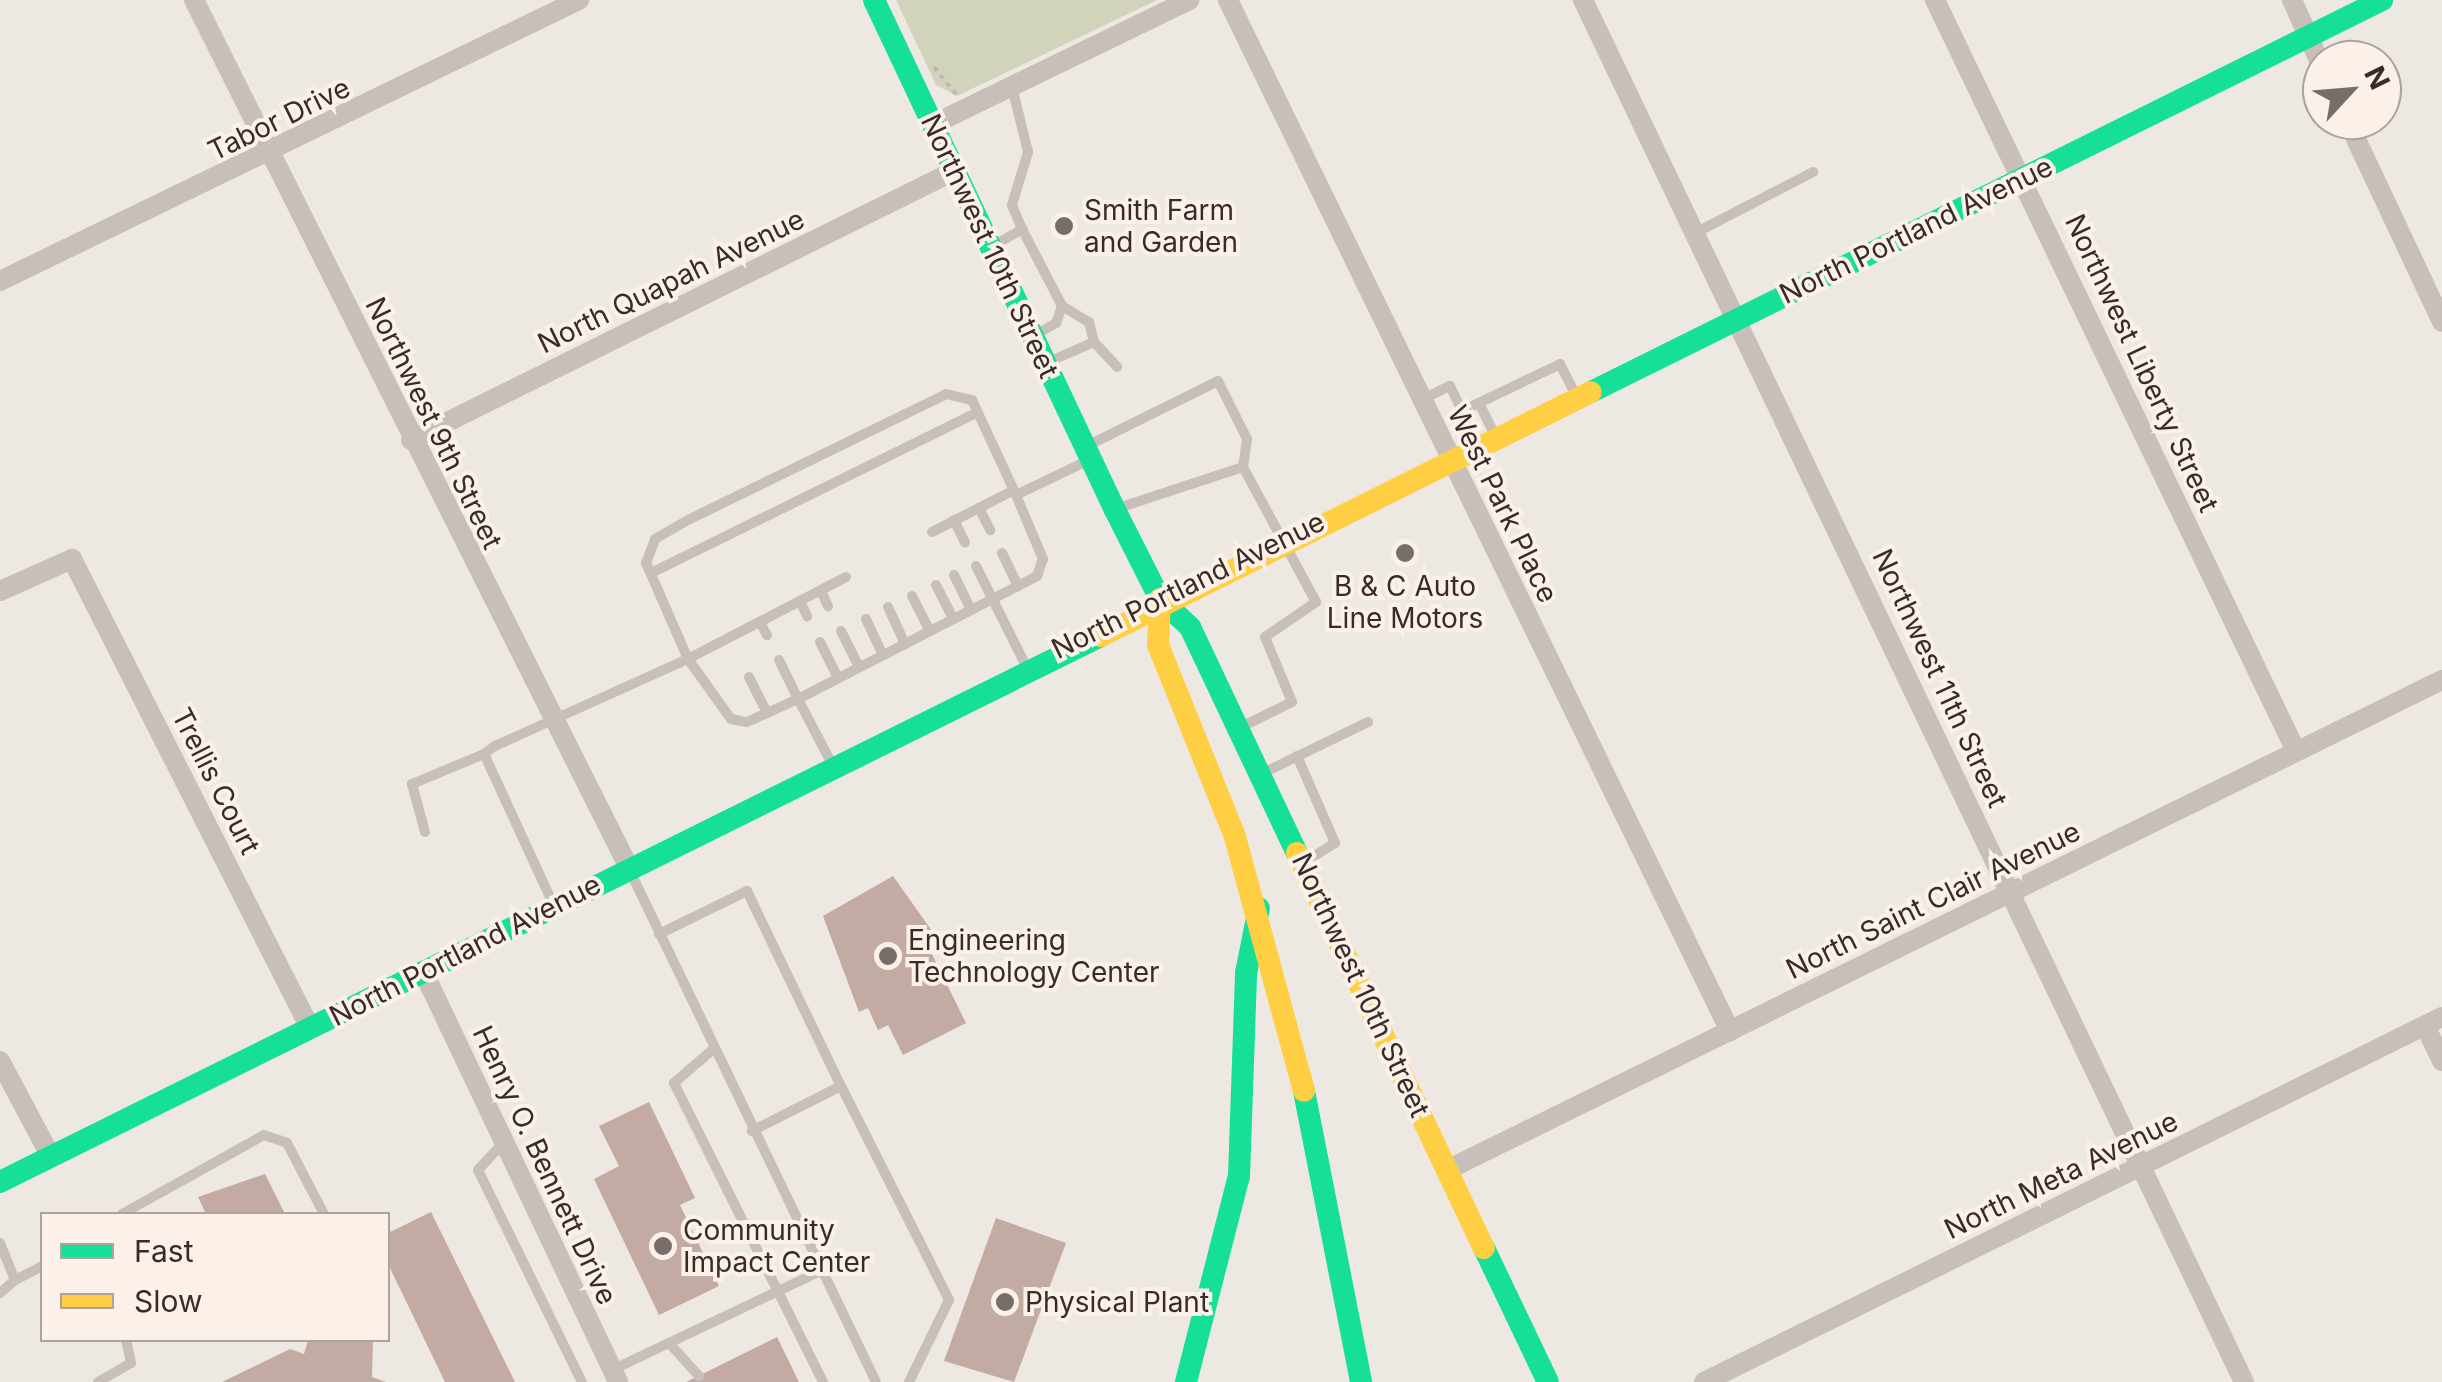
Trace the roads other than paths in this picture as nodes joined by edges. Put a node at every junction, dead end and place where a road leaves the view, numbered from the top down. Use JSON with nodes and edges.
{"nodes":[{"id":1,"x":194,"y":0,"type":"edge"},
{"id":2,"x":578,"y":0,"type":"edge"},
{"id":3,"x":874,"y":0,"type":"edge"},
{"id":4,"x":1190,"y":0,"type":"edge"},
{"id":5,"x":1228,"y":0,"type":"edge"},
{"id":6,"x":1583,"y":0,"type":"edge"},
{"id":7,"x":1936,"y":0,"type":"edge"},
{"id":8,"x":2292,"y":0,"type":"edge"},
{"id":9,"x":2382,"y":0,"type":"edge"},
{"id":10,"x":2308,"y":36,"type":"junction"},
{"id":11,"x":2310,"y":40,"type":"edge"},
{"id":12,"x":1012,"y":86,"type":"junction"},
{"id":13,"x":934,"y":124,"type":"junction"},
{"id":14,"x":2356,"y":140,"type":"edge"},
{"id":15,"x":271,"y":154,"type":"junction"},
{"id":16,"x":956,"y":170,"type":"junction"},
{"id":17,"x":1813,"y":172,"type":"dead end"},
{"id":18,"x":2023,"y":179,"type":"junction"},
{"id":19,"x":1022,"y":229,"type":"junction"},
{"id":20,"x":1697,"y":232,"type":"junction"},
{"id":21,"x":992,"y":247,"type":"junction"},
{"id":22,"x":0,"y":281,"type":"edge"},
{"id":23,"x":1062,"y":306,"type":"junction"},
{"id":24,"x":1738,"y":317,"type":"junction"},
{"id":25,"x":2442,"y":322,"type":"edge"},
{"id":26,"x":1033,"y":336,"type":"junction"},
{"id":27,"x":1094,"y":342,"type":"junction"},
{"id":28,"x":1045,"y":363,"type":"junction"},
{"id":29,"x":1117,"y":367,"type":"dead end"},
{"id":30,"x":1576,"y":395,"type":"junction"},
{"id":31,"x":1422,"y":400,"type":"junction"},
{"id":32,"x":1479,"y":403,"type":"junction"},
{"id":33,"x":978,"y":412,"type":"junction"},
{"id":34,"x":1494,"y":434,"type":"junction"},
{"id":35,"x":410,"y":440,"type":"junction"},
{"id":36,"x":1087,"y":454,"type":"junction"},
{"id":37,"x":1450,"y":456,"type":"junction"},
{"id":38,"x":1244,"y":467,"type":"junction"},
{"id":39,"x":1015,"y":493,"type":"junction"},
{"id":40,"x":979,"y":508,"type":"junction"},
{"id":41,"x":1114,"y":510,"type":"junction"},
{"id":42,"x":954,"y":520,"type":"junction"},
{"id":43,"x":990,"y":530,"type":"dead end"},
{"id":44,"x":932,"y":532,"type":"dead end"},
{"id":45,"x":1283,"y":538,"type":"junction"},
{"id":46,"x":965,"y":543,"type":"dead end"},
{"id":47,"x":1002,"y":553,"type":"dead end"},
{"id":48,"x":976,"y":566,"type":"dead end"},
{"id":49,"x":650,"y":573,"type":"junction"},
{"id":50,"x":954,"y":575,"type":"dead end"},
{"id":51,"x":846,"y":578,"type":"dead end"},
{"id":52,"x":936,"y":585,"type":"dead end"},
{"id":53,"x":1018,"y":586,"type":"junction"},
{"id":54,"x":0,"y":591,"type":"edge"},
{"id":55,"x":821,"y":591,"type":"junction"},
{"id":56,"x":912,"y":596,"type":"dead end"},
{"id":57,"x":992,"y":599,"type":"junction"},
{"id":58,"x":1160,"y":599,"type":"junction"},
{"id":59,"x":800,"y":602,"type":"junction"},
{"id":60,"x":828,"y":606,"type":"dead end"},
{"id":61,"x":888,"y":608,"type":"dead end"},
{"id":62,"x":971,"y":610,"type":"junction"},
{"id":63,"x":807,"y":616,"type":"dead end"},
{"id":64,"x":953,"y":619,"type":"junction"},
{"id":65,"x":866,"y":620,"type":"dead end"},
{"id":66,"x":760,"y":622,"type":"junction"},
{"id":67,"x":841,"y":631,"type":"dead end"},
{"id":68,"x":930,"y":631,"type":"junction"},
{"id":69,"x":767,"y":635,"type":"dead end"},
{"id":70,"x":730,"y":638,"type":"junction"},
{"id":71,"x":820,"y":642,"type":"dead end"},
{"id":72,"x":906,"y":644,"type":"junction"},
{"id":73,"x":736,"y":650,"type":"dead end"},
{"id":74,"x":883,"y":656,"type":"junction"},
{"id":75,"x":688,"y":659,"type":"junction"},
{"id":76,"x":779,"y":660,"type":"dead end"},
{"id":77,"x":1026,"y":666,"type":"junction"},
{"id":78,"x":859,"y":667,"type":"junction"},
{"id":79,"x":749,"y":677,"type":"dead end"},
{"id":80,"x":838,"y":678,"type":"junction"},
{"id":81,"x":2442,"y":680,"type":"edge"},
{"id":82,"x":798,"y":698,"type":"junction"},
{"id":83,"x":766,"y":713,"type":"junction"},
{"id":84,"x":1368,"y":722,"type":"dead end"},
{"id":85,"x":555,"y":724,"type":"junction"},
{"id":86,"x":1239,"y":728,"type":"junction"},
{"id":87,"x":2296,"y":751,"type":"junction"},
{"id":88,"x":484,"y":754,"type":"junction"},
{"id":89,"x":1297,"y":756,"type":"junction"},
{"id":90,"x":832,"y":764,"type":"junction"},
{"id":91,"x":1261,"y":774,"type":"junction"},
{"id":92,"x":425,"y":832,"type":"dead end"},
{"id":93,"x":1303,"y":863,"type":"junction"},
{"id":94,"x":629,"y":868,"type":"junction"},
{"id":95,"x":2011,"y":892,"type":"junction"},
{"id":96,"x":554,"y":906,"type":"junction"},
{"id":97,"x":1259,"y":908,"type":"junction"},
{"id":98,"x":658,"y":934,"type":"junction"},
{"id":99,"x":423,"y":972,"type":"junction"},
{"id":100,"x":2434,"y":1021,"type":"edge"},
{"id":101,"x":310,"y":1028,"type":"junction"},
{"id":102,"x":1730,"y":1031,"type":"junction"},
{"id":103,"x":711,"y":1051,"type":"junction"},
{"id":104,"x":0,"y":1061,"type":"edge"},
{"id":105,"x":2442,"y":1061,"type":"edge"},
{"id":106,"x":841,"y":1086,"type":"junction"},
{"id":107,"x":752,"y":1131,"type":"junction"},
{"id":108,"x":504,"y":1142,"type":"junction"},
{"id":109,"x":51,"y":1158,"type":"junction"},
{"id":110,"x":2140,"y":1166,"type":"junction"},
{"id":111,"x":1448,"y":1168,"type":"junction"},
{"id":112,"x":0,"y":1182,"type":"edge"},
{"id":113,"x":126,"y":1212,"type":"edge"},
{"id":114,"x":323,"y":1212,"type":"edge"},
{"id":115,"x":0,"y":1243,"type":"edge"},
{"id":116,"x":40,"y":1267,"type":"edge"},
{"id":117,"x":823,"y":1270,"type":"junction"},
{"id":118,"x":15,"y":1280,"type":"junction"},
{"id":119,"x":777,"y":1291,"type":"junction"},
{"id":120,"x":0,"y":1293,"type":"edge"},
{"id":121,"x":126,"y":1342,"type":"edge"},
{"id":122,"x":669,"y":1343,"type":"junction"},
{"id":123,"x":615,"y":1376,"type":"edge"},
{"id":124,"x":698,"y":1376,"type":"dead end"},
{"id":125,"x":98,"y":1382,"type":"edge"},
{"id":126,"x":582,"y":1382,"type":"edge"},
{"id":127,"x":823,"y":1382,"type":"edge"},
{"id":128,"x":876,"y":1382,"type":"edge"},
{"id":129,"x":910,"y":1382,"type":"edge"},
{"id":130,"x":1186,"y":1382,"type":"edge"},
{"id":131,"x":1361,"y":1382,"type":"edge"},
{"id":132,"x":1548,"y":1382,"type":"edge"},
{"id":133,"x":1704,"y":1382,"type":"edge"},
{"id":134,"x":2244,"y":1382,"type":"edge"}],
"edges":[{"from":1,"to":15,"type":"street","name":"Northwest 9th Street"},
{"from":2,"to":15,"type":"street","name":"Tabor Drive"},
{"from":3,"to":13,"type":"main road","name":"Northwest 10th Street"},
{"from":4,"to":12,"type":"street"},
{"from":5,"to":31,"type":"street","name":"West Park Place"},
{"from":6,"to":20,"type":"street","name":"Northwest 11th Street"},
{"from":7,"to":18,"type":"street","name":"Northwest Liberty Street"},
{"from":8,"to":10,"type":"street"},
{"from":9,"to":10,"type":"main road","name":"North Portland Avenue"},
{"from":10,"to":11,"type":"street"},
{"from":10,"to":18,"type":"main road","name":"North Portland Avenue"},
{"from":12,"to":13,"type":"street"},
{"from":12,"to":19,"type":"lane"},
{"from":13,"to":16,"type":"main road","name":"Northwest 10th Street"},
{"from":14,"to":25,"type":"street"},
{"from":15,"to":22,"type":"street","name":"Tabor Drive"},
{"from":15,"to":35,"type":"street","name":"Northwest 9th Street"},
{"from":16,"to":21,"type":"main road","name":"Northwest 10th Street"},
{"from":16,"to":35,"type":"street","name":"North Quapah Avenue"},
{"from":17,"to":20,"type":"lane"},
{"from":18,"to":24,"type":"main road","name":"North Portland Avenue"},
{"from":18,"to":87,"type":"street","name":"Northwest Liberty Street"},
{"from":19,"to":21,"type":"lane"},
{"from":19,"to":23,"type":"lane"},
{"from":20,"to":24,"type":"street","name":"Northwest 11th Street"},
{"from":21,"to":26,"type":"main road","name":"Northwest 10th Street"},
{"from":23,"to":26,"type":"lane"},
{"from":23,"to":27,"type":"lane"},
{"from":24,"to":30,"type":"main road","name":"North Portland Avenue"},
{"from":24,"to":95,"type":"street","name":"Northwest 11th Street"},
{"from":26,"to":28,"type":"main road","name":"Northwest 10th Street"},
{"from":27,"to":28,"type":"lane"},
{"from":27,"to":29,"type":"lane"},
{"from":28,"to":36,"type":"main road","name":"Northwest 10th Street"},
{"from":30,"to":32,"type":"lane"},
{"from":30,"to":34,"type":"main road","name":"North Portland Avenue"},
{"from":31,"to":32,"type":"lane"},
{"from":31,"to":37,"type":"street","name":"West Park Place"},
{"from":32,"to":34,"type":"lane"},
{"from":33,"to":39,"type":"lane"},
{"from":33,"to":49,"type":"lane"},
{"from":33,"to":49,"type":"lane"},
{"from":34,"to":37,"type":"main road","name":"North Portland Avenue"},
{"from":35,"to":85,"type":"street","name":"Northwest 9th Street"},
{"from":36,"to":38,"type":"lane"},
{"from":36,"to":39,"type":"lane"},
{"from":36,"to":41,"type":"main road","name":"Northwest 10th Street"},
{"from":37,"to":45,"type":"main road","name":"North Portland Avenue"},
{"from":37,"to":102,"type":"street","name":"West Park Place"},
{"from":38,"to":41,"type":"lane"},
{"from":38,"to":45,"type":"lane"},
{"from":39,"to":40,"type":"lane"},
{"from":39,"to":53,"type":"lane"},
{"from":40,"to":42,"type":"lane"},
{"from":40,"to":43,"type":"lane"},
{"from":41,"to":58,"type":"main road","name":"Northwest 10th Street"},
{"from":42,"to":44,"type":"lane"},
{"from":42,"to":46,"type":"lane"},
{"from":45,"to":58,"type":"main road","name":"North Portland Avenue"},
{"from":45,"to":86,"type":"lane"},
{"from":47,"to":53,"type":"lane"},
{"from":48,"to":57,"type":"lane"},
{"from":49,"to":75,"type":"lane"},
{"from":50,"to":62,"type":"lane"},
{"from":51,"to":55,"type":"lane"},
{"from":52,"to":64,"type":"lane"},
{"from":53,"to":57,"type":"lane"},
{"from":54,"to":101,"type":"street","name":"Trellis Court"},
{"from":55,"to":59,"type":"lane"},
{"from":55,"to":60,"type":"lane"},
{"from":56,"to":68,"type":"lane"},
{"from":57,"to":62,"type":"lane"},
{"from":57,"to":77,"type":"lane"},
{"from":58,"to":77,"type":"main road","name":"North Portland Avenue"},
{"from":58,"to":86,"type":"main road","name":"Northwest 10th Street"},
{"from":58,"to":97,"type":"main road","name":"Northwest 10th Street"},
{"from":59,"to":63,"type":"lane"},
{"from":59,"to":66,"type":"lane"},
{"from":61,"to":72,"type":"lane"},
{"from":62,"to":64,"type":"lane"},
{"from":64,"to":68,"type":"lane"},
{"from":65,"to":74,"type":"lane"},
{"from":66,"to":69,"type":"lane"},
{"from":66,"to":70,"type":"lane"},
{"from":67,"to":78,"type":"lane"},
{"from":68,"to":72,"type":"lane"},
{"from":70,"to":73,"type":"lane"},
{"from":70,"to":75,"type":"lane"},
{"from":71,"to":80,"type":"lane"},
{"from":72,"to":74,"type":"lane"},
{"from":74,"to":78,"type":"lane"},
{"from":75,"to":83,"type":"lane"},
{"from":75,"to":85,"type":"lane"},
{"from":76,"to":82,"type":"lane"},
{"from":77,"to":90,"type":"main road","name":"North Portland Avenue"},
{"from":78,"to":80,"type":"lane"},
{"from":79,"to":83,"type":"lane"},
{"from":80,"to":82,"type":"lane"},
{"from":81,"to":87,"type":"street","name":"North Saint Clair Avenue"},
{"from":82,"to":83,"type":"lane"},
{"from":82,"to":90,"type":"lane"},
{"from":84,"to":89,"type":"lane"},
{"from":85,"to":88,"type":"lane"},
{"from":85,"to":94,"type":"street","name":"Northwest 9th Street"},
{"from":86,"to":91,"type":"main road","name":"Northwest 10th Street"},
{"from":87,"to":95,"type":"street","name":"North Saint Clair Avenue"},
{"from":88,"to":92,"type":"lane"},
{"from":88,"to":96,"type":"lane"},
{"from":89,"to":91,"type":"lane"},
{"from":89,"to":93,"type":"lane"},
{"from":90,"to":94,"type":"main road","name":"North Portland Avenue"},
{"from":91,"to":93,"type":"main road","name":"Northwest 10th Street"},
{"from":93,"to":111,"type":"main road","name":"Northwest 10th Street"},
{"from":94,"to":96,"type":"main road","name":"North Portland Avenue"},
{"from":94,"to":98,"type":"lane"},
{"from":95,"to":102,"type":"street","name":"North Saint Clair Avenue"},
{"from":95,"to":110,"type":"street","name":"Northwest 11th Street"},
{"from":96,"to":99,"type":"main road","name":"North Portland Avenue"},
{"from":97,"to":130,"type":"main road"},
{"from":97,"to":131,"type":"main road","name":"Northwest 10th Street"},
{"from":98,"to":103,"type":"lane"},
{"from":98,"to":106,"type":"lane"},
{"from":99,"to":101,"type":"main road","name":"North Portland Avenue"},
{"from":99,"to":108,"type":"street","name":"Henry O. Bennett Drive"},
{"from":100,"to":105,"type":"street"},
{"from":100,"to":110,"type":"street","name":"North Meta Avenue"},
{"from":101,"to":109,"type":"main road","name":"North Portland Avenue"},
{"from":102,"to":111,"type":"street","name":"North Saint Clair Avenue"},
{"from":103,"to":107,"type":"lane"},
{"from":103,"to":119,"type":"lane"},
{"from":104,"to":109,"type":"street"},
{"from":106,"to":107,"type":"lane"},
{"from":106,"to":129,"type":"lane"},
{"from":107,"to":117,"type":"lane"},
{"from":108,"to":123,"type":"street","name":"Henry O. Bennett Drive"},
{"from":108,"to":126,"type":"lane"},
{"from":109,"to":112,"type":"main road","name":"North Portland Avenue"},
{"from":110,"to":133,"type":"street","name":"North Meta Avenue"},
{"from":110,"to":134,"type":"street","name":"Northwest 11th Street"},
{"from":111,"to":132,"type":"main road","name":"Northwest 10th Street"},
{"from":113,"to":114,"type":"lane"},
{"from":115,"to":118,"type":"lane"},
{"from":116,"to":118,"type":"lane"},
{"from":117,"to":119,"type":"lane"},
{"from":117,"to":128,"type":"lane"},
{"from":118,"to":120,"type":"lane"},
{"from":119,"to":122,"type":"lane"},
{"from":119,"to":127,"type":"lane"},
{"from":121,"to":125,"type":"lane"},
{"from":122,"to":123,"type":"lane"},
{"from":122,"to":124,"type":"lane"}]}
